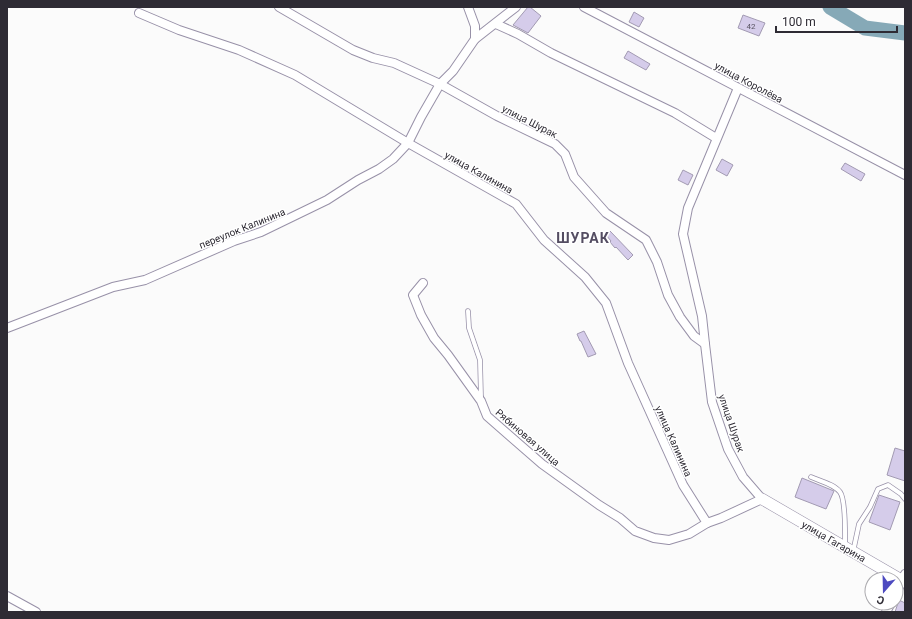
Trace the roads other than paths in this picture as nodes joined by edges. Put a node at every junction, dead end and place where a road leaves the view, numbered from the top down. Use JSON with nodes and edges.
{"nodes":[{"id":1,"x":279,"y":7,"type":"edge"},
{"id":2,"x":468,"y":7,"type":"edge"},
{"id":3,"x":516,"y":7,"type":"edge"},
{"id":4,"x":584,"y":7,"type":"edge"},
{"id":5,"x":139,"y":13,"type":"dead end"},
{"id":6,"x":496,"y":24,"type":"junction"},
{"id":7,"x":475,"y":39,"type":"junction"},
{"id":8,"x":440,"y":84,"type":"junction"},
{"id":9,"x":738,"y":88,"type":"junction"},
{"id":10,"x":716,"y":138,"type":"junction"},
{"id":11,"x":408,"y":143,"type":"junction"},
{"id":12,"x":905,"y":175,"type":"edge"},
{"id":13,"x":423,"y":283,"type":"dead end"},
{"id":14,"x":468,"y":311,"type":"dead end"},
{"id":15,"x":7,"y":328,"type":"edge"},
{"id":16,"x":705,"y":344,"type":"junction"},
{"id":17,"x":481,"y":401,"type":"junction"},
{"id":18,"x":812,"y":477,"type":"dead end"},
{"id":19,"x":762,"y":499,"type":"junction"},
{"id":20,"x":905,"y":499,"type":"edge"},
{"id":21,"x":706,"y":523,"type":"junction"},
{"id":22,"x":849,"y":550,"type":"junction"},
{"id":23,"x":889,"y":571,"type":"edge"},
{"id":24,"x":7,"y":596,"type":"edge"},
{"id":25,"x":36,"y":612,"type":"edge"}],
"edges":[{"from":1,"to":8,"type":"street","name":"улица Шурак"},
{"from":2,"to":7,"type":"street"},
{"from":3,"to":6,"type":"street"},
{"from":4,"to":9,"type":"street","name":"улица Королёва"},
{"from":5,"to":11,"type":"street","name":"улица Калинина"},
{"from":6,"to":7,"type":"street"},
{"from":6,"to":10,"type":"street"},
{"from":7,"to":8,"type":"street"},
{"from":8,"to":11,"type":"street","name":"переулок Калинина"},
{"from":8,"to":16,"type":"street","name":"улица Шурак"},
{"from":9,"to":10,"type":"street","name":"улица Шурак"},
{"from":9,"to":12,"type":"street","name":"улица Королёва"},
{"from":10,"to":16,"type":"street","name":"улица Шурак"},
{"from":11,"to":15,"type":"street","name":"переулок Калинина"},
{"from":11,"to":21,"type":"street","name":"улица Калинина"},
{"from":13,"to":17,"type":"street","name":"Рябиновая улица"},
{"from":14,"to":17,"type":"lane"},
{"from":16,"to":19,"type":"street","name":"улица Шурак"},
{"from":17,"to":21,"type":"street","name":"Рябиновая улица"},
{"from":18,"to":22,"type":"lane"},
{"from":19,"to":21,"type":"street"},
{"from":19,"to":22,"type":"street","name":"улица Гагарина"},
{"from":20,"to":22,"type":"lane"},
{"from":22,"to":23,"type":"street","name":"улица Гагарина"},
{"from":24,"to":25,"type":"street"}]}
